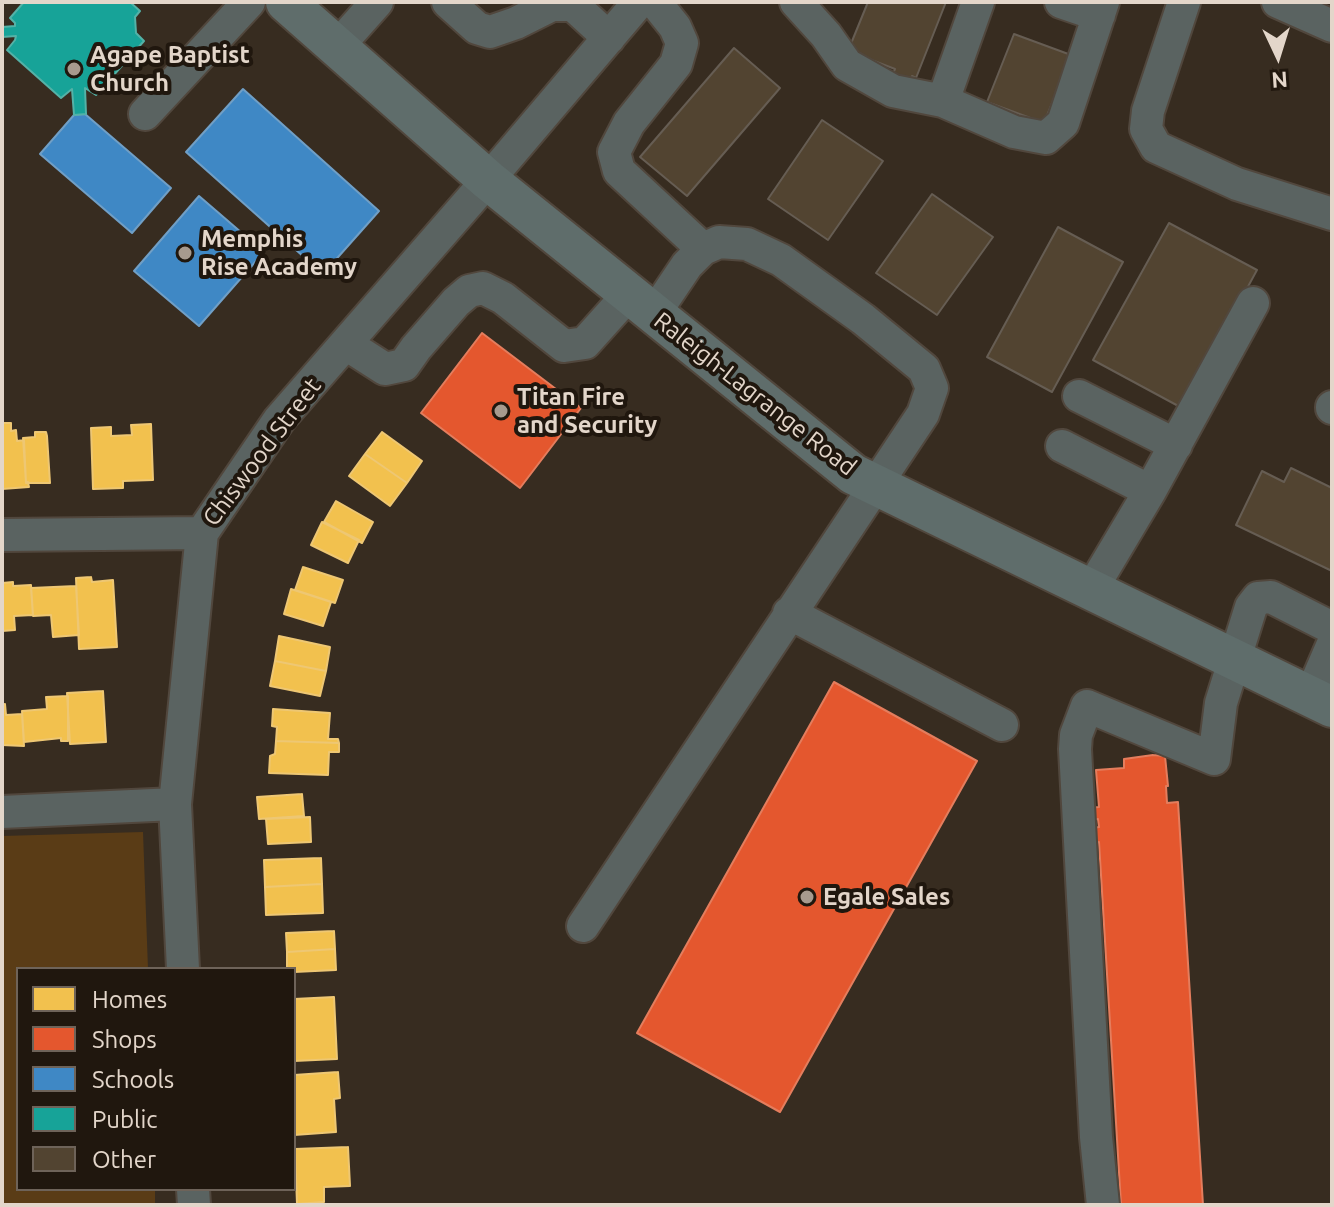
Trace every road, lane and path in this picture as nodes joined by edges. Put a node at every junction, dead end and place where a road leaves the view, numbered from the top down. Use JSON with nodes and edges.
{"nodes":[{"id":1,"x":249,"y":2,"type":"edge"},
{"id":2,"x":286,"y":2,"type":"edge"},
{"id":3,"x":377,"y":2,"type":"edge"},
{"id":4,"x":448,"y":2,"type":"edge"},
{"id":5,"x":639,"y":2,"type":"edge"},
{"id":6,"x":655,"y":2,"type":"edge"},
{"id":7,"x":796,"y":2,"type":"edge"},
{"id":8,"x":978,"y":2,"type":"edge"},
{"id":9,"x":1061,"y":2,"type":"edge"},
{"id":10,"x":1184,"y":2,"type":"edge"},
{"id":11,"x":1278,"y":2,"type":"edge"},
{"id":12,"x":574,"y":3,"type":"edge"},
{"id":13,"x":1101,"y":8,"type":"edge"},
{"id":14,"x":1332,"y":26,"type":"edge"},
{"id":15,"x":609,"y":38,"type":"junction"},
{"id":16,"x":337,"y":47,"type":"junction"},
{"id":17,"x":943,"y":101,"type":"junction"},
{"id":18,"x":145,"y":114,"type":"dead end"},
{"id":19,"x":488,"y":180,"type":"junction"},
{"id":20,"x":1332,"y":214,"type":"edge"},
{"id":21,"x":703,"y":249,"type":"junction"},
{"id":22,"x":1253,"y":303,"type":"dead end"},
{"id":23,"x":642,"y":304,"type":"junction"},
{"id":24,"x":346,"y":344,"type":"junction"},
{"id":25,"x":1079,"y":396,"type":"dead end"},
{"id":26,"x":1176,"y":445,"type":"junction"},
{"id":27,"x":1062,"y":446,"type":"dead end"},
{"id":28,"x":875,"y":484,"type":"junction"},
{"id":29,"x":1150,"y":491,"type":"junction"},
{"id":30,"x":202,"y":533,"type":"junction"},
{"id":31,"x":2,"y":535,"type":"edge"},
{"id":32,"x":1091,"y":590,"type":"junction"},
{"id":33,"x":789,"y":613,"type":"junction"},
{"id":34,"x":1332,"y":628,"type":"edge"},
{"id":35,"x":1332,"y":646,"type":"edge"},
{"id":36,"x":1234,"y":660,"type":"junction"},
{"id":37,"x":1321,"y":702,"type":"edge"},
{"id":38,"x":1002,"y":725,"type":"dead end"},
{"id":39,"x":175,"y":804,"type":"junction"},
{"id":40,"x":2,"y":812,"type":"edge"},
{"id":41,"x":583,"y":926,"type":"dead end"},
{"id":42,"x":183,"y":967,"type":"edge"},
{"id":43,"x":1103,"y":1205,"type":"edge"}],
"edges":[{"from":1,"to":18,"type":"street"},
{"from":2,"to":16,"type":"main road","name":"Raleigh-Lagrange Road"},
{"from":3,"to":16,"type":"street"},
{"from":4,"to":12,"type":"street"},
{"from":5,"to":15,"type":"street","name":"Chiswood Street"},
{"from":6,"to":21,"type":"street"},
{"from":7,"to":17,"type":"street"},
{"from":8,"to":17,"type":"street"},
{"from":9,"to":13,"type":"street"},
{"from":10,"to":20,"type":"street"},
{"from":11,"to":14,"type":"street"},
{"from":12,"to":15,"type":"street"},
{"from":13,"to":17,"type":"street"},
{"from":15,"to":19,"type":"street","name":"Chiswood Street"},
{"from":16,"to":19,"type":"main road","name":"Raleigh-Lagrange Road"},
{"from":19,"to":23,"type":"main road","name":"Raleigh-Lagrange Road"},
{"from":19,"to":24,"type":"street","name":"Chiswood Street"},
{"from":21,"to":23,"type":"street"},
{"from":21,"to":28,"type":"street"},
{"from":22,"to":26,"type":"street"},
{"from":23,"to":24,"type":"street"},
{"from":23,"to":28,"type":"main road","name":"Raleigh-Lagrange Road"},
{"from":24,"to":30,"type":"street","name":"Chiswood Street"},
{"from":25,"to":26,"type":"street"},
{"from":26,"to":29,"type":"street"},
{"from":27,"to":29,"type":"street"},
{"from":28,"to":32,"type":"main road","name":"Raleigh-Lagrange Road"},
{"from":28,"to":33,"type":"street"},
{"from":29,"to":32,"type":"street"},
{"from":30,"to":31,"type":"street"},
{"from":30,"to":39,"type":"street","name":"Chiswood Street"},
{"from":32,"to":36,"type":"main road","name":"Raleigh-Lagrange Road"},
{"from":33,"to":38,"type":"street"},
{"from":33,"to":41,"type":"street"},
{"from":34,"to":36,"type":"street"},
{"from":35,"to":37,"type":"street"},
{"from":36,"to":37,"type":"main road","name":"Raleigh-Lagrange Road"},
{"from":36,"to":43,"type":"street"},
{"from":39,"to":40,"type":"street"},
{"from":39,"to":42,"type":"street","name":"Chiswood Street"}]}
